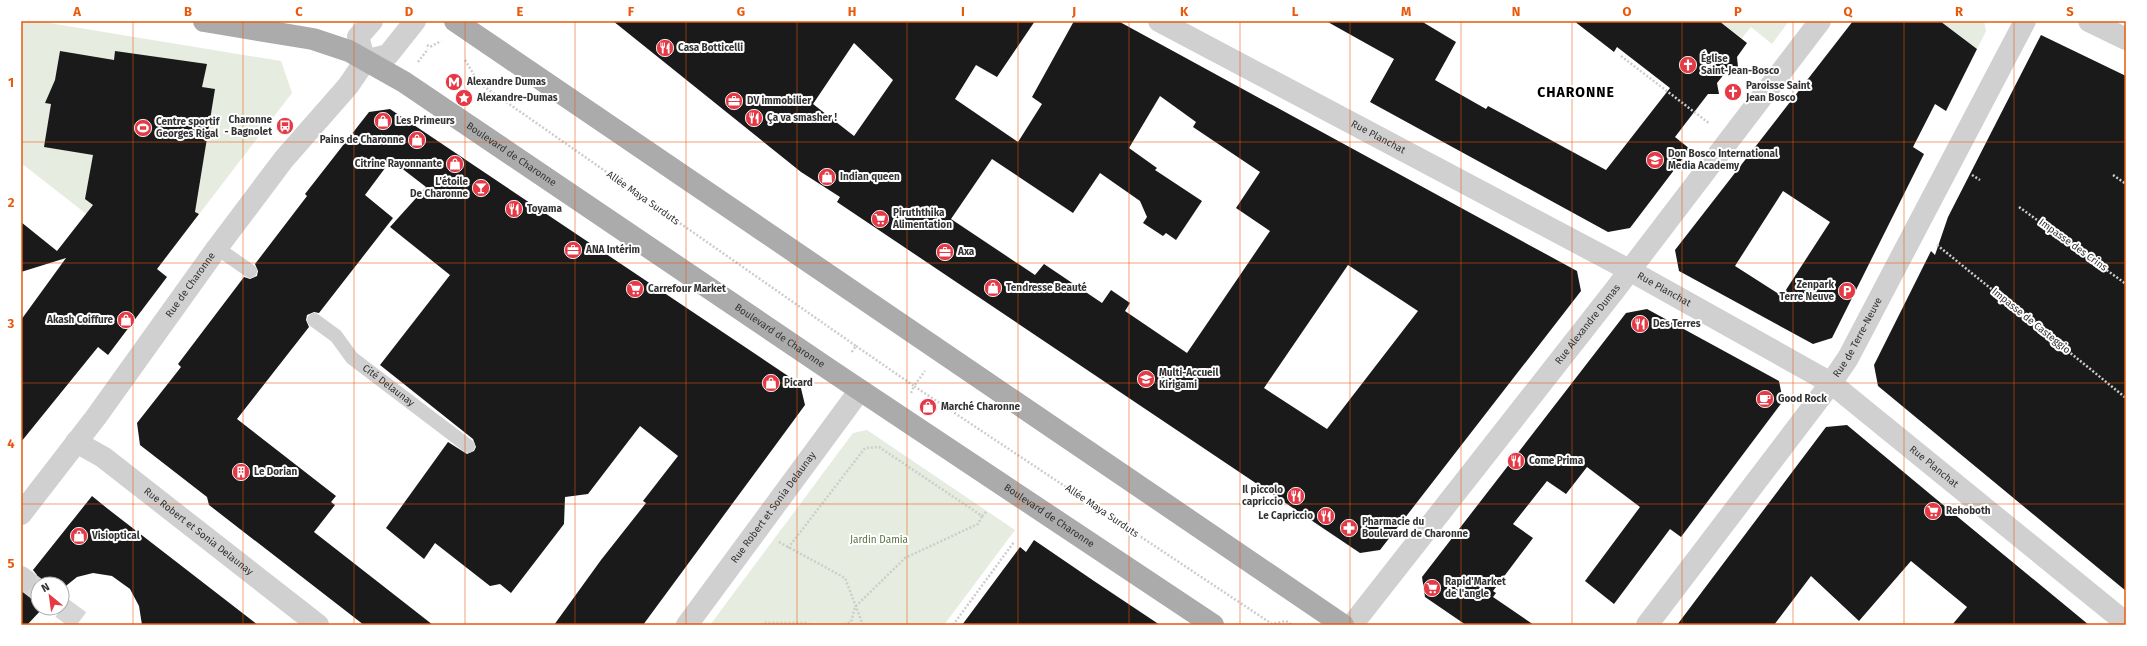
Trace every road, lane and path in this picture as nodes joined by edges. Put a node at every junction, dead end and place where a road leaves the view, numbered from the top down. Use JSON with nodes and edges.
{"nodes":[{"id":1,"x":204,"y":21,"type":"edge"},
{"id":2,"x":372,"y":21,"type":"edge"},
{"id":3,"x":415,"y":21,"type":"edge"},
{"id":4,"x":455,"y":21,"type":"edge"},
{"id":5,"x":1159,"y":21,"type":"edge"},
{"id":6,"x":1820,"y":21,"type":"edge"},
{"id":7,"x":2025,"y":21,"type":"edge"},
{"id":8,"x":2089,"y":21,"type":"edge"},
{"id":9,"x":2126,"y":39,"type":"edge"},
{"id":10,"x":440,"y":42,"type":"dead end"},
{"id":11,"x":446,"y":46,"type":"dead end"},
{"id":12,"x":1622,"y":56,"type":"dead end"},
{"id":13,"x":464,"y":59,"type":"dead end"},
{"id":14,"x":365,"y":61,"type":"junction"},
{"id":15,"x":1714,"y":127,"type":"dead end"},
{"id":16,"x":2113,"y":175,"type":"dead end"},
{"id":17,"x":2126,"y":184,"type":"edge"},
{"id":18,"x":2019,"y":207,"type":"dead end"},
{"id":19,"x":1936,"y":244,"type":"dead end"},
{"id":20,"x":217,"y":248,"type":"junction"},
{"id":21,"x":250,"y":270,"type":"dead end"},
{"id":22,"x":1629,"y":270,"type":"junction"},
{"id":23,"x":2126,"y":284,"type":"edge"},
{"id":24,"x":314,"y":320,"type":"dead end"},
{"id":25,"x":856,"y":346,"type":"junction"},
{"id":26,"x":849,"y":356,"type":"dead end"},
{"id":27,"x":926,"y":369,"type":"dead end"},
{"id":28,"x":1831,"y":383,"type":"junction"},
{"id":29,"x":914,"y":386,"type":"junction"},
{"id":30,"x":860,"y":390,"type":"junction"},
{"id":31,"x":2126,"y":398,"type":"edge"},
{"id":32,"x":76,"y":442,"type":"junction"},
{"id":33,"x":468,"y":446,"type":"dead end"},
{"id":34,"x":987,"y":511,"type":"dead end"},
{"id":35,"x":21,"y":514,"type":"edge"},
{"id":36,"x":982,"y":516,"type":"junction"},
{"id":37,"x":776,"y":540,"type":"dead end"},
{"id":38,"x":1014,"y":542,"type":"dead end"},
{"id":39,"x":788,"y":548,"type":"junction"},
{"id":40,"x":854,"y":607,"type":"junction"},
{"id":41,"x":2126,"y":623,"type":"edge"},
{"id":42,"x":318,"y":625,"type":"edge"},
{"id":43,"x":686,"y":625,"type":"edge"},
{"id":44,"x":761,"y":625,"type":"edge"},
{"id":45,"x":810,"y":625,"type":"edge"},
{"id":46,"x":840,"y":625,"type":"edge"},
{"id":47,"x":863,"y":625,"type":"edge"},
{"id":48,"x":953,"y":625,"type":"edge"},
{"id":49,"x":1213,"y":625,"type":"edge"},
{"id":50,"x":1292,"y":625,"type":"edge"},
{"id":51,"x":1343,"y":625,"type":"edge"},
{"id":52,"x":1352,"y":625,"type":"edge"},
{"id":53,"x":1647,"y":625,"type":"edge"}],
"edges":[{"from":1,"to":14,"type":"main road","name":"Boulevard de Charonne"},
{"from":2,"to":14,"type":"street"},
{"from":3,"to":14,"type":"street"},
{"from":4,"to":51,"type":"main road"},
{"from":5,"to":22,"type":"street","name":"Rue Planchat"},
{"from":6,"to":22,"type":"street","name":"Rue Alexandre Dumas"},
{"from":7,"to":28,"type":"street","name":"Rue de Terre-Neuve"},
{"from":8,"to":9,"type":"street"},
{"from":10,"to":11,"type":"path"},
{"from":12,"to":15,"type":"path"},
{"from":13,"to":25,"type":"path","name":"Allée Maya Surduts"},
{"from":14,"to":20,"type":"street","name":"Rue de Charonne"},
{"from":14,"to":30,"type":"main road","name":"Boulevard de Charonne"},
{"from":16,"to":17,"type":"path"},
{"from":18,"to":23,"type":"path","name":"Impasse des Crins"},
{"from":19,"to":31,"type":"path","name":"Impasse de Casteggio"},
{"from":20,"to":21,"type":"lane"},
{"from":20,"to":32,"type":"street","name":"Rue de Charonne"},
{"from":22,"to":28,"type":"street","name":"Rue Planchat"},
{"from":22,"to":52,"type":"street","name":"Rue Alexandre Dumas"},
{"from":24,"to":33,"type":"lane","name":"Cité Delaunay"},
{"from":25,"to":26,"type":"path"},
{"from":25,"to":29,"type":"path","name":"Allée Maya Surduts"},
{"from":27,"to":29,"type":"path"},
{"from":28,"to":41,"type":"street","name":"Rue Planchat"},
{"from":28,"to":53,"type":"street","name":"Rue de Terre-Neuve"},
{"from":29,"to":50,"type":"path","name":"Allée Maya Surduts"},
{"from":30,"to":43,"type":"street","name":"Rue Robert et Sonia Delaunay"},
{"from":30,"to":49,"type":"main road","name":"Boulevard de Charonne"},
{"from":32,"to":35,"type":"street","name":"Rue de Charonne"},
{"from":32,"to":42,"type":"street","name":"Rue Robert et Sonia Delaunay"},
{"from":34,"to":36,"type":"path"},
{"from":36,"to":39,"type":"path"},
{"from":36,"to":40,"type":"path"},
{"from":37,"to":39,"type":"path"},
{"from":38,"to":48,"type":"path"},
{"from":39,"to":40,"type":"path"},
{"from":40,"to":46,"type":"path"},
{"from":40,"to":47,"type":"path"},
{"from":44,"to":45,"type":"path"}]}
